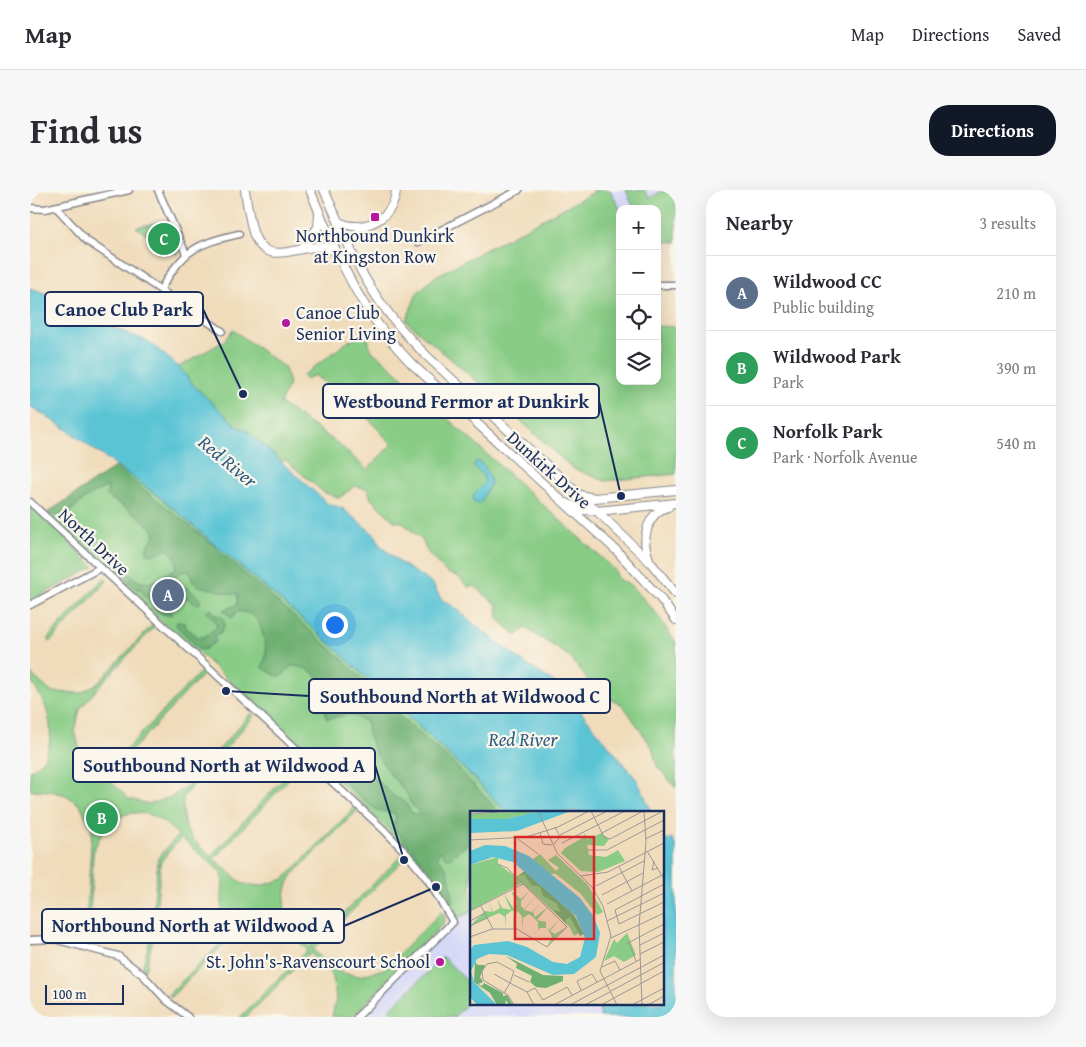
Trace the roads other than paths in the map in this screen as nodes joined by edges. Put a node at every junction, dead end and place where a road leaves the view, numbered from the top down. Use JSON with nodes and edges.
{"nodes":[{"id":1,"x":129,"y":190,"type":"edge"},
{"id":2,"x":158,"y":190,"type":"edge"},
{"id":3,"x":245,"y":190,"type":"edge"},
{"id":4,"x":310,"y":190,"type":"edge"},
{"id":5,"x":324,"y":190,"type":"edge"},
{"id":6,"x":396,"y":190,"type":"edge"},
{"id":7,"x":519,"y":190,"type":"edge"},
{"id":8,"x":56,"y":207,"type":"junction"},
{"id":9,"x":30,"y":208,"type":"edge"},
{"id":10,"x":318,"y":209,"type":"junction"},
{"id":11,"x":339,"y":222,"type":"junction"},
{"id":12,"x":367,"y":225,"type":"junction"},
{"id":13,"x":239,"y":234,"type":"dead end"},
{"id":14,"x":418,"y":242,"type":"dead end"},
{"id":15,"x":349,"y":246,"type":"junction"},
{"id":16,"x":302,"y":249,"type":"junction"},
{"id":17,"x":337,"y":253,"type":"junction"},
{"id":18,"x":186,"y":254,"type":"junction"},
{"id":19,"x":661,"y":285,"type":"edge"},
{"id":20,"x":676,"y":285,"type":"edge"},
{"id":21,"x":161,"y":289,"type":"junction"},
{"id":22,"x":222,"y":331,"type":"dead end"},
{"id":23,"x":676,"y":490,"type":"edge"},
{"id":24,"x":578,"y":494,"type":"junction"},
{"id":25,"x":561,"y":501,"type":"junction"},
{"id":26,"x":30,"y":502,"type":"edge"},
{"id":27,"x":676,"y":504,"type":"edge"},
{"id":28,"x":597,"y":511,"type":"junction"},
{"id":29,"x":651,"y":564,"type":"junction"},
{"id":30,"x":100,"y":568,"type":"junction"},
{"id":31,"x":676,"y":594,"type":"edge"},
{"id":32,"x":30,"y":605,"type":"edge"},
{"id":33,"x":676,"y":620,"type":"edge"},
{"id":34,"x":30,"y":940,"type":"edge"},
{"id":35,"x":188,"y":1017,"type":"edge"},
{"id":36,"x":358,"y":1017,"type":"edge"}],
"edges":[{"from":1,"to":8,"type":"street"},
{"from":2,"to":18,"type":"street"},
{"from":3,"to":16,"type":"main road"},
{"from":4,"to":10,"type":"main road","name":"Dunkirk Drive"},
{"from":5,"to":11,"type":"main road","name":"Dunkirk Drive"},
{"from":6,"to":12,"type":"main road"},
{"from":7,"to":14,"type":"street"},
{"from":8,"to":9,"type":"street"},
{"from":8,"to":21,"type":"street"},
{"from":10,"to":16,"type":"main road"},
{"from":10,"to":17,"type":"main road","name":"Dunkirk Drive"},
{"from":11,"to":12,"type":"main road"},
{"from":11,"to":15,"type":"main road","name":"Dunkirk Drive"},
{"from":12,"to":15,"type":"main road"},
{"from":13,"to":18,"type":"street"},
{"from":15,"to":24,"type":"main road","name":"Dunkirk Drive"},
{"from":16,"to":17,"type":"main road"},
{"from":17,"to":25,"type":"main road","name":"Dunkirk Drive"},
{"from":18,"to":21,"type":"street"},
{"from":19,"to":20,"type":"street"},
{"from":21,"to":22,"type":"street"},
{"from":23,"to":24,"type":"main road"},
{"from":24,"to":28,"type":"main road","name":"Dunkirk Drive"},
{"from":25,"to":28,"type":"main road"},
{"from":25,"to":33,"type":"main road","name":"Dunkirk Drive"},
{"from":26,"to":30,"type":"street","name":"North Drive"},
{"from":27,"to":28,"type":"main road"},
{"from":27,"to":29,"type":"main road"},
{"from":28,"to":29,"type":"main road","name":"Dunkirk Drive"},
{"from":29,"to":31,"type":"main road","name":"Dunkirk Drive"},
{"from":30,"to":32,"type":"street"},
{"from":30,"to":36,"type":"street","name":"North Drive"},
{"from":34,"to":35,"type":"street"}]}
